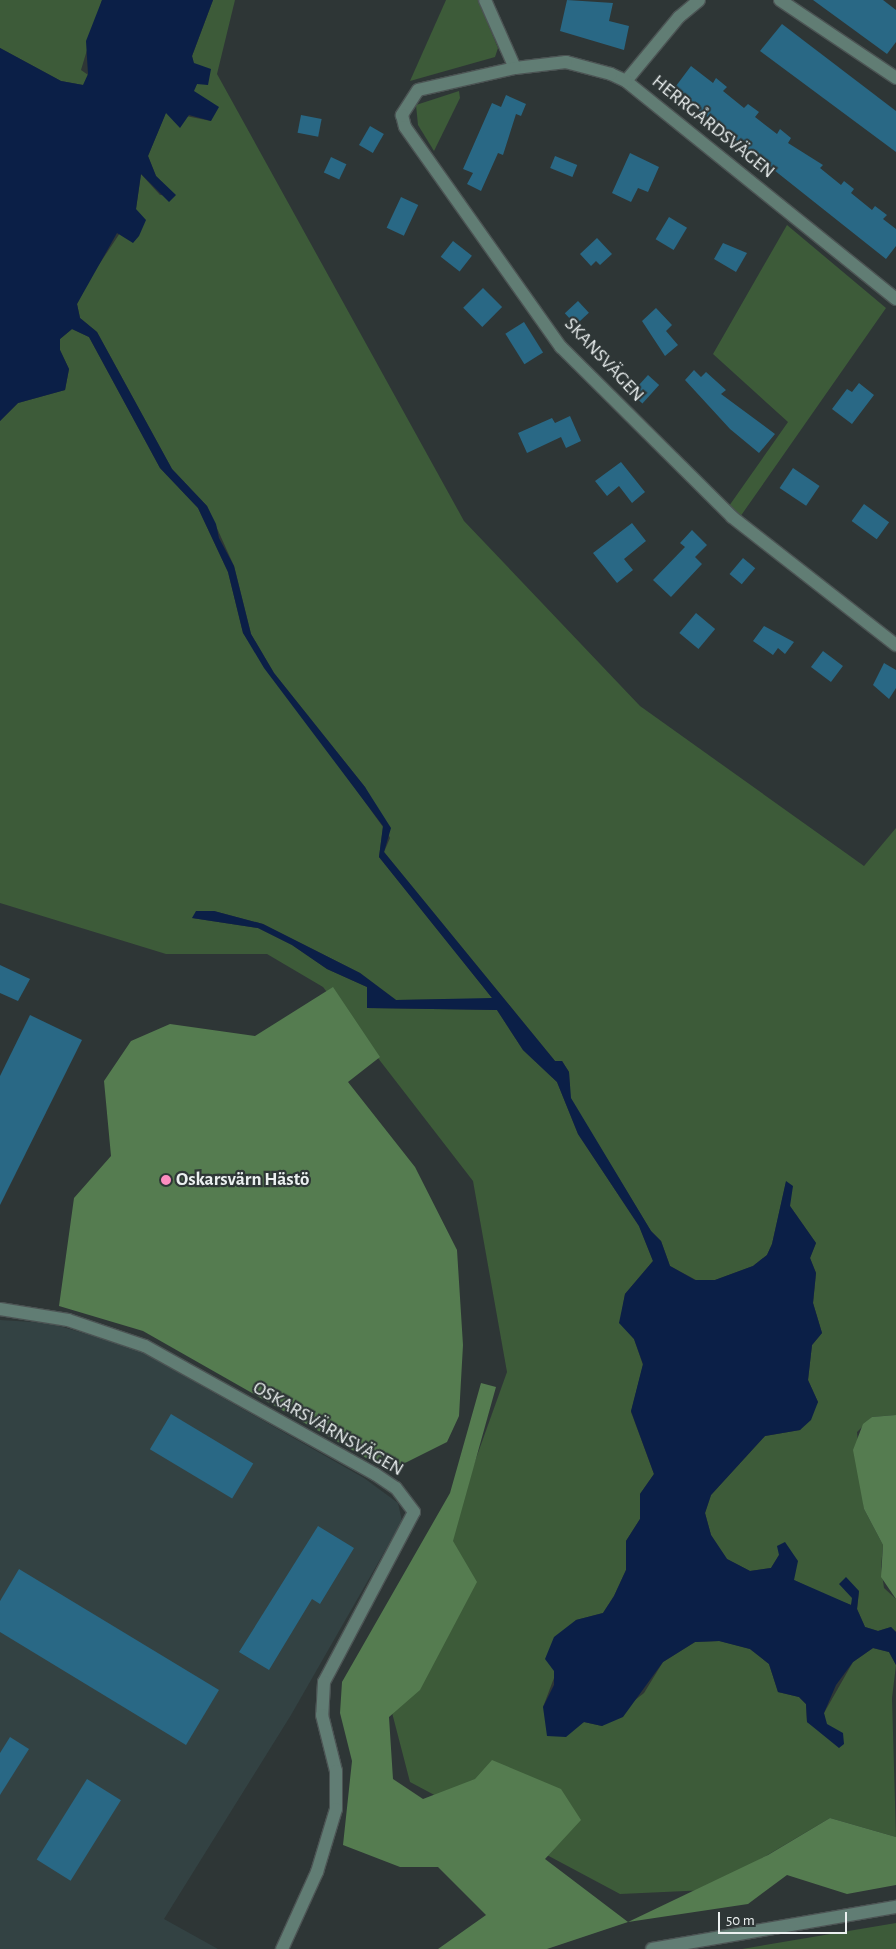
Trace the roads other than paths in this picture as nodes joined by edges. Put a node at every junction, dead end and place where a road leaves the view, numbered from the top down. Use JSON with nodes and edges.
{"nodes":[{"id":1,"x":485,"y":0,"type":"edge"},
{"id":2,"x":699,"y":0,"type":"edge"},
{"id":3,"x":780,"y":0,"type":"edge"},
{"id":4,"x":515,"y":68,"type":"junction"},
{"id":5,"x":477,"y":77,"type":"joint"},
{"id":6,"x":896,"y":78,"type":"edge"},
{"id":7,"x":626,"y":81,"type":"junction"},
{"id":8,"x":896,"y":299,"type":"edge"},
{"id":9,"x":896,"y":645,"type":"edge"},
{"id":10,"x":0,"y":1309,"type":"edge"},
{"id":11,"x":896,"y":1907,"type":"edge"},
{"id":12,"x":282,"y":1949,"type":"edge"},
{"id":13,"x":652,"y":1949,"type":"edge"}],
"edges":[{"from":1,"to":4,"type":"street"},
{"from":2,"to":7,"type":"street"},
{"from":3,"to":6,"type":"street"},
{"from":4,"to":5,"type":"street","name":"HERRGÅRDSVÄGEN"},
{"from":4,"to":7,"type":"street","name":"HERRGÅRDSVÄGEN"},
{"from":5,"to":9,"type":"street","name":"SKANSVÄGEN"},
{"from":7,"to":8,"type":"street","name":"HERRGÅRDSVÄGEN"},
{"from":10,"to":12,"type":"street","name":"OSKARSVÄRNSVÄGEN"},
{"from":11,"to":13,"type":"street"}]}
